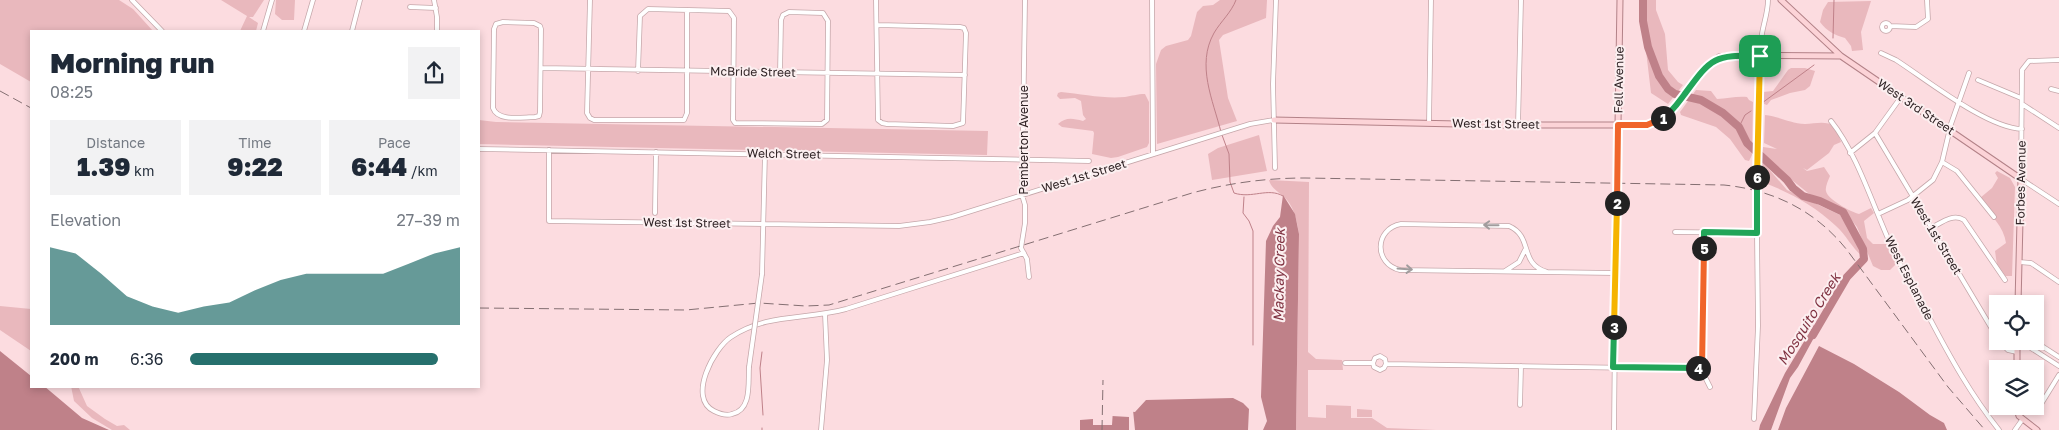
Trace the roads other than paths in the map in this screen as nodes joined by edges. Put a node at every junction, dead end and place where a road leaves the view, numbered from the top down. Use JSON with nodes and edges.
{"nodes":[{"id":1,"x":132,"y":0,"type":"edge"},
{"id":2,"x":272,"y":0,"type":"edge"},
{"id":3,"x":313,"y":0,"type":"edge"},
{"id":4,"x":360,"y":0,"type":"edge"},
{"id":5,"x":434,"y":0,"type":"edge"},
{"id":6,"x":590,"y":0,"type":"edge"},
{"id":7,"x":876,"y":0,"type":"edge"},
{"id":8,"x":1025,"y":0,"type":"edge"},
{"id":9,"x":1152,"y":0,"type":"edge"},
{"id":10,"x":1276,"y":0,"type":"edge"},
{"id":11,"x":1430,"y":0,"type":"edge"},
{"id":12,"x":1521,"y":0,"type":"edge"},
{"id":13,"x":1620,"y":0,"type":"edge"},
{"id":14,"x":1768,"y":0,"type":"edge"},
{"id":15,"x":1781,"y":0,"type":"edge"},
{"id":16,"x":1927,"y":0,"type":"edge"},
{"id":17,"x":410,"y":7,"type":"dead end"},
{"id":18,"x":436,"y":8,"type":"junction"},
{"id":19,"x":686,"y":10,"type":"junction"},
{"id":20,"x":878,"y":25,"type":"junction"},
{"id":21,"x":1890,"y":26,"type":"dead end"},
{"id":22,"x":161,"y":30,"type":"edge"},
{"id":23,"x":263,"y":30,"type":"edge"},
{"id":24,"x":304,"y":30,"type":"edge"},
{"id":25,"x":352,"y":30,"type":"edge"},
{"id":26,"x":437,"y":30,"type":"edge"},
{"id":27,"x":1881,"y":53,"type":"dead end"},
{"id":28,"x":1760,"y":56,"type":"junction"},
{"id":29,"x":1841,"y":56,"type":"junction"},
{"id":30,"x":2059,"y":60,"type":"edge"},
{"id":31,"x":541,"y":68,"type":"junction"},
{"id":32,"x":588,"y":69,"type":"junction"},
{"id":33,"x":638,"y":71,"type":"junction"},
{"id":34,"x":686,"y":72,"type":"junction"},
{"id":35,"x":780,"y":72,"type":"junction"},
{"id":36,"x":733,"y":73,"type":"junction"},
{"id":37,"x":1969,"y":73,"type":"dead end"},
{"id":38,"x":827,"y":74,"type":"junction"},
{"id":39,"x":878,"y":74,"type":"junction"},
{"id":40,"x":965,"y":75,"type":"junction"},
{"id":41,"x":1978,"y":80,"type":"dead end"},
{"id":42,"x":2051,"y":90,"type":"dead end"},
{"id":43,"x":2059,"y":91,"type":"edge"},
{"id":44,"x":1900,"y":97,"type":"junction"},
{"id":45,"x":2021,"y":98,"type":"junction"},
{"id":46,"x":1959,"y":102,"type":"junction"},
{"id":47,"x":2022,"y":104,"type":"junction"},
{"id":48,"x":1274,"y":120,"type":"junction"},
{"id":49,"x":1831,"y":121,"type":"dead end"},
{"id":50,"x":1429,"y":123,"type":"junction"},
{"id":51,"x":1518,"y":125,"type":"junction"},
{"id":52,"x":1618,"y":125,"type":"junction"},
{"id":53,"x":2059,"y":128,"type":"edge"},
{"id":54,"x":2022,"y":129,"type":"junction"},
{"id":55,"x":1950,"y":130,"type":"junction"},
{"id":56,"x":1875,"y":133,"type":"junction"},
{"id":57,"x":480,"y":149,"type":"edge"},
{"id":58,"x":549,"y":150,"type":"junction"},
{"id":59,"x":656,"y":152,"type":"junction"},
{"id":60,"x":765,"y":153,"type":"junction"},
{"id":61,"x":1153,"y":154,"type":"junction"},
{"id":62,"x":1850,"y":154,"type":"junction"},
{"id":63,"x":1022,"y":160,"type":"junction"},
{"id":64,"x":1089,"y":161,"type":"dead end"},
{"id":65,"x":1942,"y":162,"type":"junction"},
{"id":66,"x":1275,"y":168,"type":"dead end"},
{"id":67,"x":2021,"y":179,"type":"junction"},
{"id":68,"x":1022,"y":195,"type":"junction"},
{"id":69,"x":1912,"y":196,"type":"junction"},
{"id":70,"x":2059,"y":204,"type":"edge"},
{"id":71,"x":655,"y":213,"type":"dead end"},
{"id":72,"x":1878,"y":214,"type":"junction"},
{"id":73,"x":1994,"y":217,"type":"dead end"},
{"id":74,"x":764,"y":224,"type":"junction"},
{"id":75,"x":1931,"y":228,"type":"junction"},
{"id":76,"x":1674,"y":232,"type":"dead end"},
{"id":77,"x":1704,"y":232,"type":"junction"},
{"id":78,"x":1757,"y":233,"type":"junction"},
{"id":79,"x":1526,"y":250,"type":"junction"},
{"id":80,"x":1024,"y":253,"type":"junction"},
{"id":81,"x":2019,"y":262,"type":"junction"},
{"id":82,"x":1505,"y":271,"type":"junction"},
{"id":83,"x":1547,"y":272,"type":"junction"},
{"id":84,"x":1615,"y":273,"type":"junction"},
{"id":85,"x":1029,"y":277,"type":"dead end"},
{"id":86,"x":2005,"y":280,"type":"dead end"},
{"id":87,"x":2059,"y":282,"type":"edge"},
{"id":88,"x":2018,"y":295,"type":"edge"},
{"id":89,"x":825,"y":314,"type":"junction"},
{"id":90,"x":1989,"y":325,"type":"edge"},
{"id":91,"x":2044,"y":347,"type":"edge"},
{"id":92,"x":2008,"y":350,"type":"edge"},
{"id":93,"x":2034,"y":350,"type":"edge"},
{"id":94,"x":2017,"y":352,"type":"joint"},
{"id":95,"x":2059,"y":357,"type":"edge"},
{"id":96,"x":2017,"y":360,"type":"edge"},
{"id":97,"x":1345,"y":363,"type":"dead end"},
{"id":98,"x":1373,"y":363,"type":"junction"},
{"id":99,"x":1386,"y":364,"type":"junction"},
{"id":100,"x":1521,"y":366,"type":"junction"},
{"id":101,"x":2059,"y":366,"type":"edge"},
{"id":102,"x":1613,"y":367,"type":"junction"},
{"id":103,"x":1702,"y":368,"type":"junction"},
{"id":104,"x":2059,"y":375,"type":"edge"},
{"id":105,"x":1710,"y":387,"type":"dead end"},
{"id":106,"x":2044,"y":400,"type":"edge"},
{"id":107,"x":1520,"y":405,"type":"dead end"},
{"id":108,"x":2019,"y":415,"type":"edge"},
{"id":109,"x":1754,"y":419,"type":"dead end"},
{"id":110,"x":2022,"y":420,"type":"junction"},
{"id":111,"x":821,"y":430,"type":"edge"},
{"id":112,"x":1614,"y":430,"type":"edge"},
{"id":113,"x":1999,"y":430,"type":"edge"},
{"id":114,"x":2015,"y":430,"type":"edge"},
{"id":115,"x":2037,"y":430,"type":"edge"}],
"edges":[{"from":1,"to":22,"type":"street"},
{"from":2,"to":23,"type":"street"},
{"from":3,"to":24,"type":"street"},
{"from":4,"to":25,"type":"street"},
{"from":5,"to":18,"type":"street"},
{"from":6,"to":32,"type":"street"},
{"from":7,"to":20,"type":"street"},
{"from":8,"to":63,"type":"street","name":"Pemberton Avenue"},
{"from":9,"to":61,"type":"street"},
{"from":10,"to":48,"type":"street"},
{"from":11,"to":50,"type":"street"},
{"from":12,"to":51,"type":"street"},
{"from":13,"to":52,"type":"main road","name":"Fell Avenue"},
{"from":14,"to":28,"type":"street"},
{"from":15,"to":29,"type":"main road","name":"West 3rd Street"},
{"from":16,"to":21,"type":"street"},
{"from":17,"to":18,"type":"street"},
{"from":18,"to":26,"type":"street"},
{"from":19,"to":33,"type":"street"},
{"from":19,"to":34,"type":"street"},
{"from":19,"to":36,"type":"street"},
{"from":20,"to":39,"type":"street"},
{"from":20,"to":40,"type":"street"},
{"from":27,"to":46,"type":"street"},
{"from":28,"to":29,"type":"main road","name":"West 1st Street"},
{"from":28,"to":52,"type":"main road","name":"West 1st Street"},
{"from":28,"to":78,"type":"street"},
{"from":29,"to":44,"type":"main road","name":"West 3rd Street"},
{"from":30,"to":45,"type":"street","name":"Forbes Avenue"},
{"from":31,"to":31,"type":"street"},
{"from":31,"to":32,"type":"street","name":"McBride Street"},
{"from":32,"to":33,"type":"street","name":"McBride Street"},
{"from":32,"to":34,"type":"street"},
{"from":33,"to":34,"type":"street","name":"McBride Street"},
{"from":34,"to":36,"type":"street","name":"McBride Street"},
{"from":35,"to":36,"type":"street","name":"McBride Street"},
{"from":35,"to":38,"type":"street","name":"McBride Street"},
{"from":35,"to":38,"type":"street"},
{"from":36,"to":38,"type":"street"},
{"from":37,"to":46,"type":"street"},
{"from":38,"to":39,"type":"street","name":"McBride Street"},
{"from":39,"to":40,"type":"street","name":"McBride Street"},
{"from":39,"to":40,"type":"street"},
{"from":41,"to":45,"type":"street"},
{"from":42,"to":43,"type":"street"},
{"from":44,"to":55,"type":"main road","name":"West 3rd Street"},
{"from":44,"to":56,"type":"street"},
{"from":45,"to":47,"type":"street","name":"Forbes Avenue"},
{"from":46,"to":54,"type":"street"},
{"from":46,"to":55,"type":"street"},
{"from":47,"to":53,"type":"street"},
{"from":47,"to":54,"type":"street","name":"Forbes Avenue"},
{"from":48,"to":50,"type":"main road","name":"West 1st Street"},
{"from":48,"to":61,"type":"street","name":"West 1st Street"},
{"from":48,"to":66,"type":"street"},
{"from":49,"to":62,"type":"street","name":"West Esplanade"},
{"from":50,"to":51,"type":"main road","name":"West 1st Street"},
{"from":51,"to":52,"type":"main road","name":"West 1st Street"},
{"from":52,"to":84,"type":"street","name":"Fell Avenue","bridge":true},
{"from":54,"to":67,"type":"street","name":"Forbes Avenue"},
{"from":55,"to":65,"type":"street"},
{"from":55,"to":67,"type":"main road","name":"West 3rd Street"},
{"from":56,"to":62,"type":"street"},
{"from":56,"to":69,"type":"street","name":"West 1st Street"},
{"from":57,"to":58,"type":"street","name":"Welch Street"},
{"from":58,"to":59,"type":"street","name":"Welch Street"},
{"from":58,"to":74,"type":"street","name":"West 1st Street"},
{"from":59,"to":60,"type":"street","name":"Welch Street"},
{"from":59,"to":71,"type":"street"},
{"from":60,"to":63,"type":"street","name":"Welch Street"},
{"from":60,"to":74,"type":"street"},
{"from":61,"to":68,"type":"street","name":"West 1st Street"},
{"from":62,"to":72,"type":"street","name":"West Esplanade"},
{"from":63,"to":64,"type":"street","name":"Welch Street"},
{"from":63,"to":68,"type":"street","name":"Pemberton Avenue"},
{"from":65,"to":69,"type":"street"},
{"from":65,"to":73,"type":"street"},
{"from":67,"to":70,"type":"street","name":"West 3rd Street"},
{"from":67,"to":81,"type":"main road","name":"Forbes Avenue"},
{"from":68,"to":74,"type":"street","name":"West 1st Street"},
{"from":68,"to":80,"type":"street","name":"Pemberton Avenue"},
{"from":69,"to":72,"type":"street"},
{"from":69,"to":75,"type":"street","name":"West 1st Street"},
{"from":72,"to":113,"type":"street","name":"West Esplanade"},
{"from":74,"to":89,"type":"street","bridge":true},
{"from":75,"to":86,"type":"street"},
{"from":75,"to":90,"type":"street","name":"West 1st Street"},
{"from":76,"to":77,"type":"street"},
{"from":77,"to":78,"type":"street"},
{"from":77,"to":103,"type":"street"},
{"from":78,"to":109,"type":"street"},
{"from":79,"to":82,"type":"street"},
{"from":79,"to":82,"type":"street","one_way":true},
{"from":79,"to":83,"type":"street"},
{"from":80,"to":85,"type":"street","name":"Pemberton Avenue"},
{"from":80,"to":89,"type":"street"},
{"from":81,"to":87,"type":"street"},
{"from":81,"to":88,"type":"main road","name":"Forbes Avenue"},
{"from":82,"to":83,"type":"street"},
{"from":83,"to":84,"type":"street"},
{"from":84,"to":102,"type":"street","name":"Fell Avenue"},
{"from":89,"to":111,"type":"street"},
{"from":91,"to":95,"type":"street"},
{"from":92,"to":94,"type":"street","name":"West 1st Street"},
{"from":93,"to":101,"type":"street"},
{"from":94,"to":96,"type":"main road"},
{"from":97,"to":98,"type":"street"},
{"from":98,"to":99,"type":"street"},
{"from":98,"to":99,"type":"street"},
{"from":99,"to":100,"type":"street"},
{"from":100,"to":102,"type":"street"},
{"from":100,"to":107,"type":"street"},
{"from":102,"to":103,"type":"street"},
{"from":102,"to":112,"type":"street","name":"Fell Avenue"},
{"from":103,"to":105,"type":"street"},
{"from":104,"to":106,"type":"street"},
{"from":108,"to":110,"type":"main road"},
{"from":110,"to":114,"type":"street"},
{"from":110,"to":115,"type":"main road"}]}
